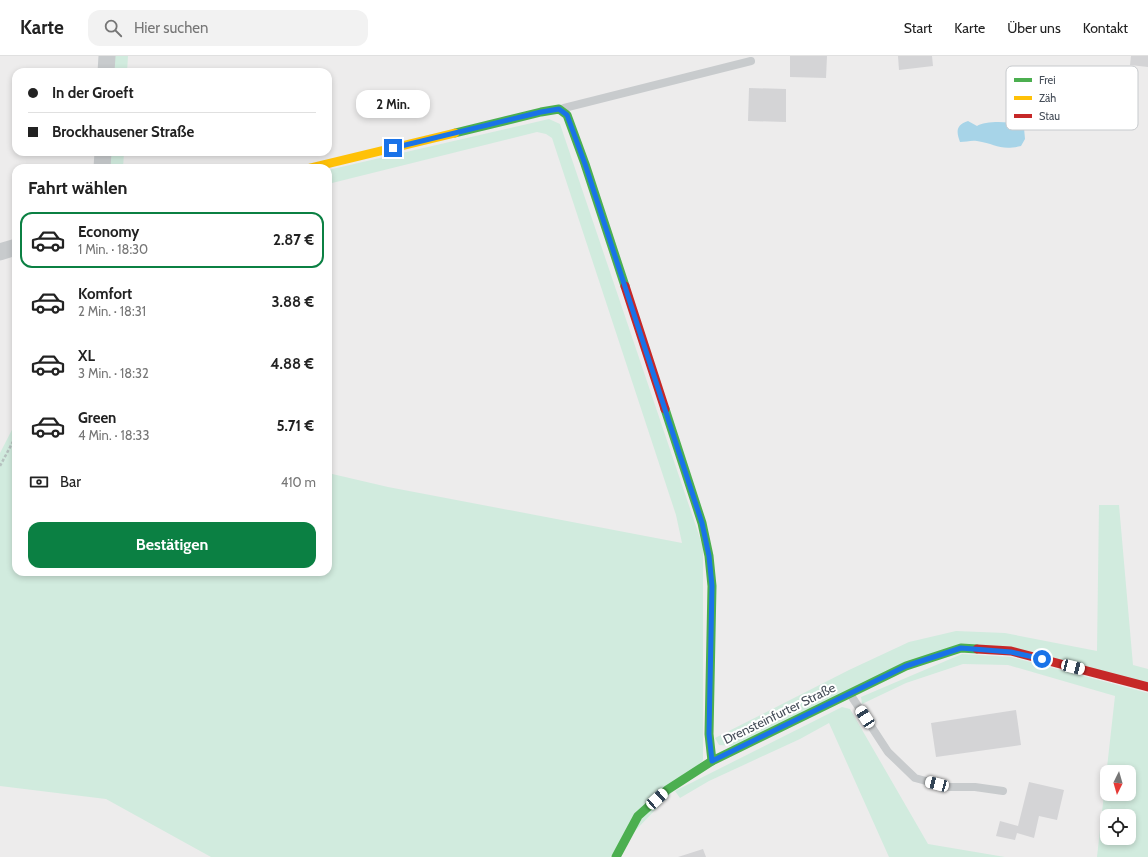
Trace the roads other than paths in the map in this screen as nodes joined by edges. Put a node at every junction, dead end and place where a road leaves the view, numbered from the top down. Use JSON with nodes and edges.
{"nodes":[{"id":1,"x":107,"y":56,"type":"edge"},
{"id":2,"x":751,"y":61,"type":"dead end"},
{"id":3,"x":106,"y":68,"type":"edge"},
{"id":4,"x":559,"y":109,"type":"junction"},
{"id":5,"x":326,"y":164,"type":"edge"},
{"id":6,"x":12,"y":248,"type":"edge"},
{"id":7,"x":0,"y":252,"type":"edge"},
{"id":8,"x":1148,"y":687,"type":"edge"},
{"id":9,"x":849,"y":694,"type":"junction"},
{"id":10,"x":712,"y":761,"type":"junction"},
{"id":11,"x":1003,"y":791,"type":"dead end"},
{"id":12,"x":616,"y":857,"type":"edge"}],
"edges":[{"from":1,"to":3,"type":"street"},
{"from":2,"to":4,"type":"lane"},
{"from":4,"to":5,"type":"street"},
{"from":4,"to":10,"type":"street"},
{"from":6,"to":7,"type":"street"},
{"from":8,"to":9,"type":"street"},
{"from":9,"to":10,"type":"street","name":"Drensteinfurter Straße"},
{"from":9,"to":11,"type":"lane","name":"Drensteinfurter Straße"},
{"from":10,"to":12,"type":"street","name":"Drensteinfurter Straße"}]}
